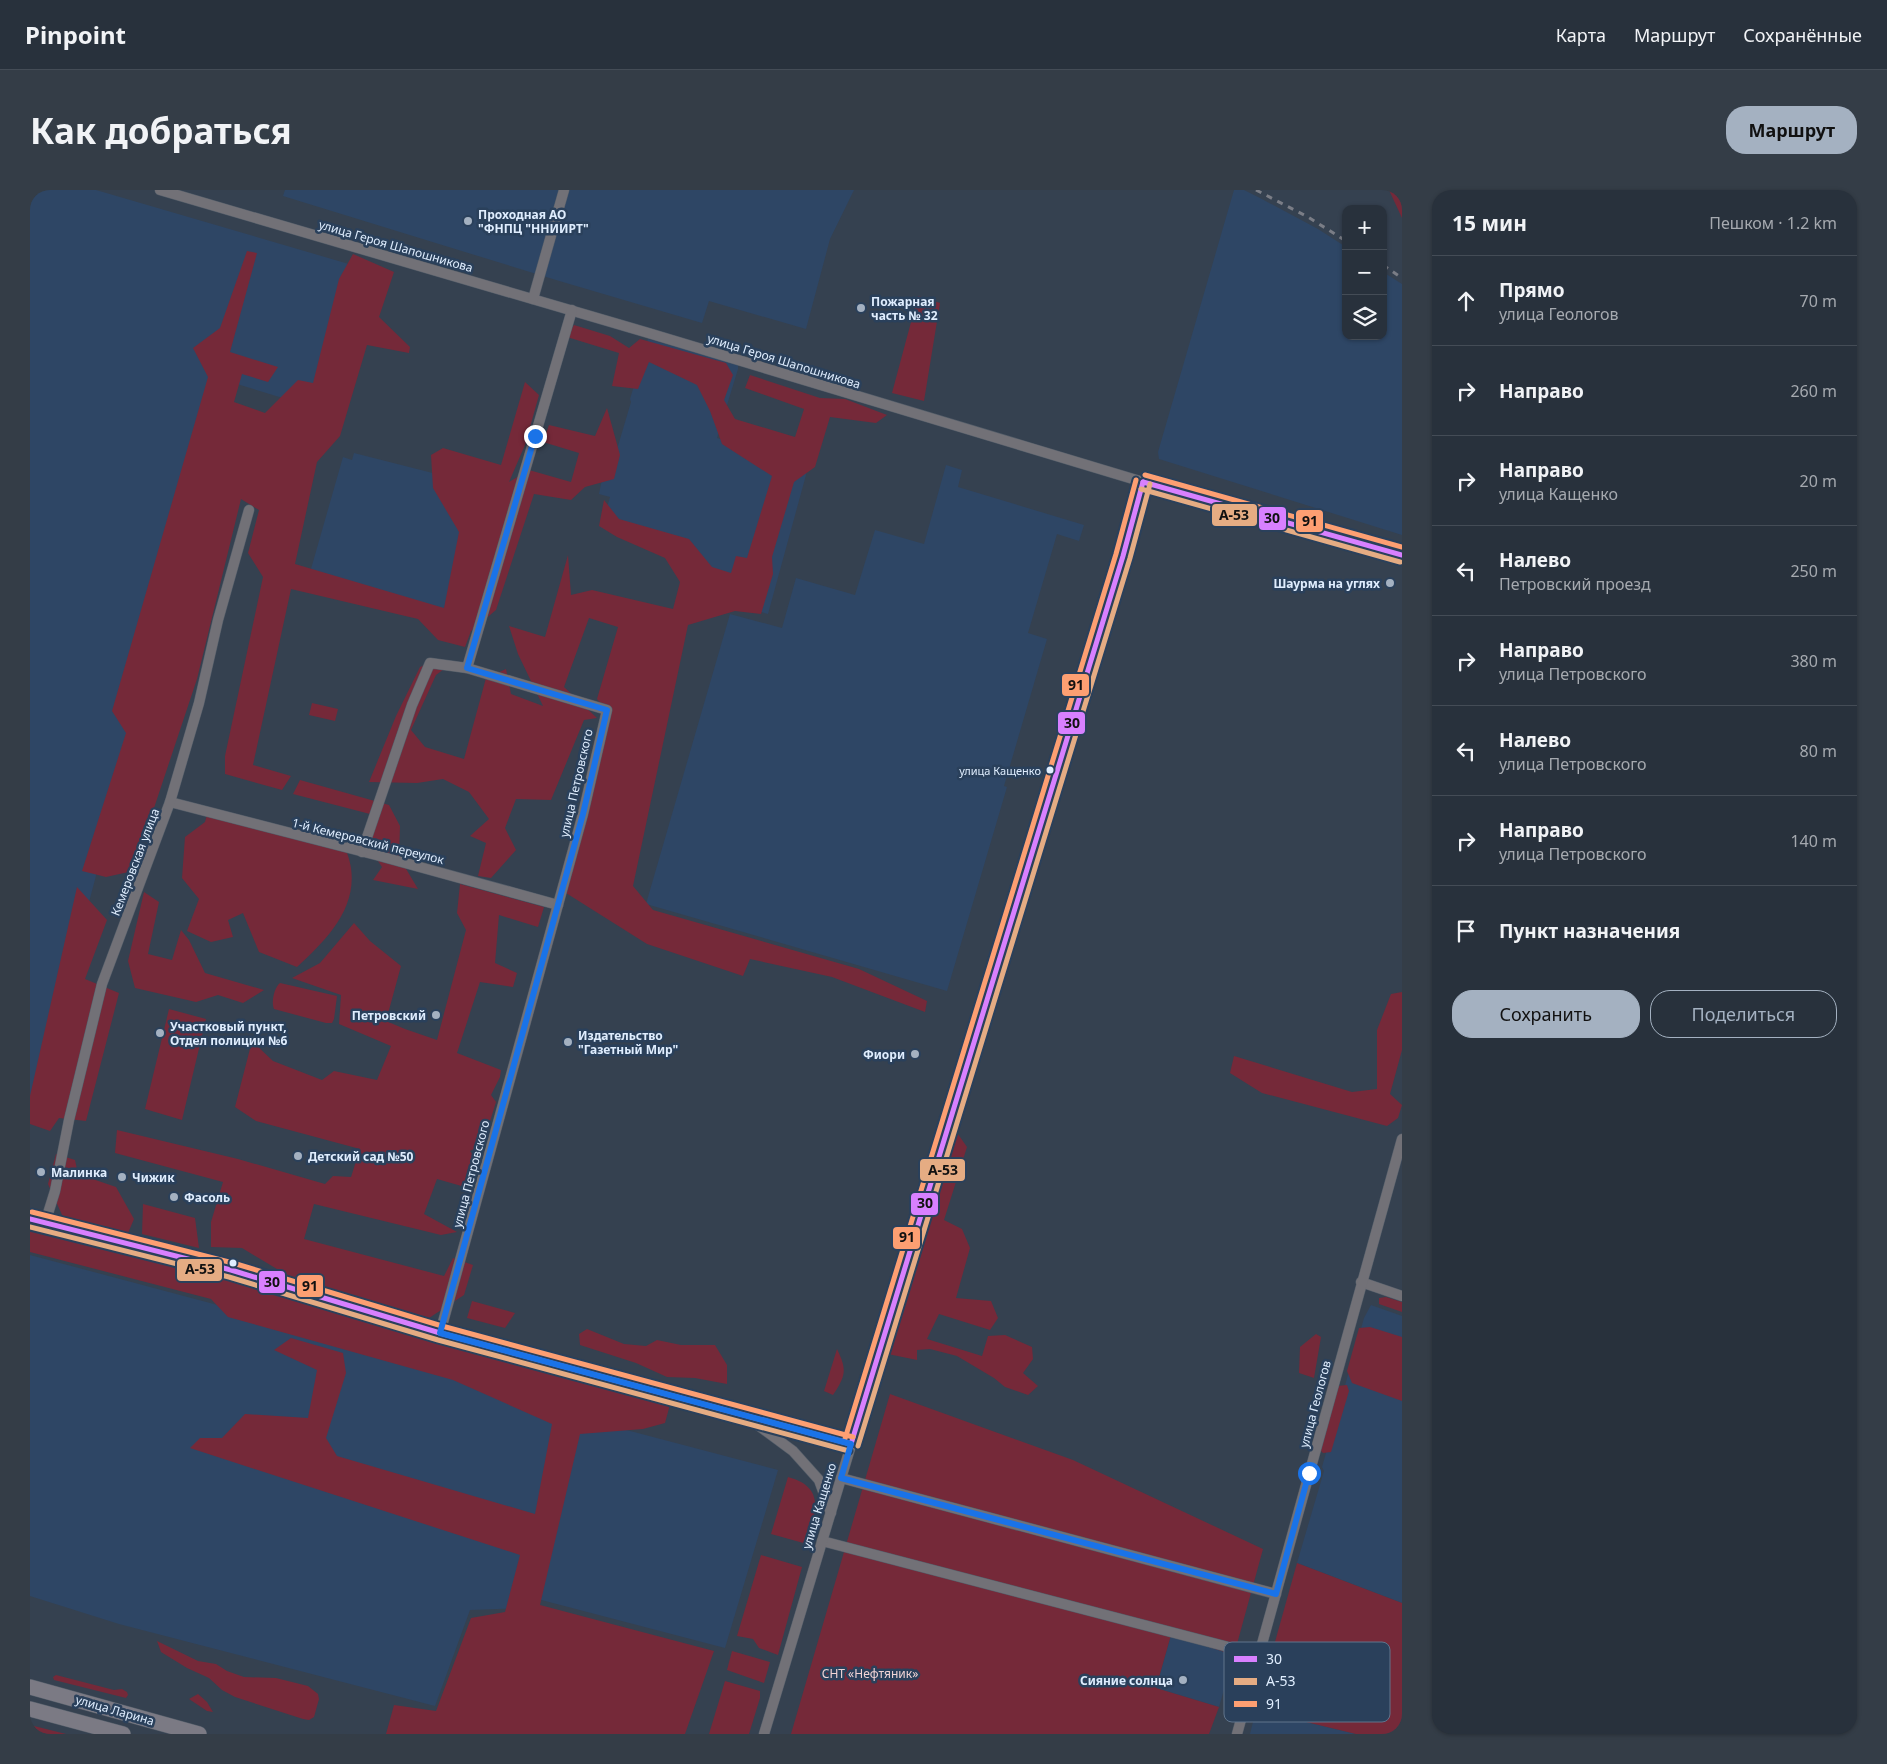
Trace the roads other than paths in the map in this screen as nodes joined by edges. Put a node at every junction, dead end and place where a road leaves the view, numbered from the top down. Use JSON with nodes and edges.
{"nodes":[{"id":1,"x":160,"y":190,"type":"edge"},
{"id":2,"x":564,"y":190,"type":"edge"},
{"id":3,"x":533,"y":299,"type":"junction"},
{"id":4,"x":572,"y":310,"type":"junction"},
{"id":5,"x":1143,"y":482,"type":"junction"},
{"id":6,"x":249,"y":510,"type":"dead end"},
{"id":7,"x":1402,"y":555,"type":"edge"},
{"id":8,"x":467,"y":668,"type":"junction"},
{"id":9,"x":170,"y":802,"type":"junction"},
{"id":10,"x":362,"y":852,"type":"junction"},
{"id":11,"x":558,"y":905,"type":"junction"},
{"id":12,"x":1402,"y":1138,"type":"edge"},
{"id":13,"x":30,"y":1219,"type":"edge"},
{"id":14,"x":45,"y":1223,"type":"junction"},
{"id":15,"x":1361,"y":1282,"type":"junction"},
{"id":16,"x":1402,"y":1296,"type":"edge"},
{"id":17,"x":440,"y":1333,"type":"junction"},
{"id":18,"x":746,"y":1416,"type":"junction"},
{"id":19,"x":851,"y":1444,"type":"junction"},
{"id":20,"x":841,"y":1478,"type":"junction"},
{"id":21,"x":830,"y":1513,"type":"junction"},
{"id":22,"x":822,"y":1541,"type":"junction"},
{"id":23,"x":1276,"y":1594,"type":"junction"},
{"id":24,"x":1263,"y":1642,"type":"edge"},
{"id":25,"x":1224,"y":1647,"type":"edge"},
{"id":26,"x":30,"y":1687,"type":"edge"},
{"id":27,"x":30,"y":1709,"type":"edge"},
{"id":28,"x":122,"y":1734,"type":"edge"},
{"id":29,"x":199,"y":1734,"type":"edge"},
{"id":30,"x":764,"y":1734,"type":"edge"}],
"edges":[{"from":1,"to":3,"type":"street","name":"улица Героя Шапошникова"},
{"from":2,"to":3,"type":"street"},
{"from":3,"to":4,"type":"street","name":"улица Героя Шапошникова"},
{"from":4,"to":5,"type":"street","name":"улица Героя Шапошникова"},
{"from":4,"to":8,"type":"street"},
{"from":5,"to":7,"type":"street","name":"улица Героя Шапошникова"},
{"from":5,"to":19,"type":"street","name":"улица Кащенко"},
{"from":6,"to":9,"type":"street","name":"Кемеровская улица"},
{"from":8,"to":10,"type":"street"},
{"from":8,"to":11,"type":"street","name":"улица Петровского"},
{"from":9,"to":10,"type":"street","name":"1-й Кемеровский переулок"},
{"from":9,"to":14,"type":"street","name":"Кемеровская улица"},
{"from":10,"to":11,"type":"street","name":"1-й Кемеровский переулок"},
{"from":11,"to":17,"type":"street","name":"улица Петровского"},
{"from":12,"to":15,"type":"street","name":"улица Геологов"},
{"from":13,"to":14,"type":"street"},
{"from":14,"to":17,"type":"street"},
{"from":15,"to":16,"type":"street"},
{"from":15,"to":23,"type":"street","name":"улица Геологов"},
{"from":17,"to":18,"type":"street"},
{"from":18,"to":19,"type":"street"},
{"from":18,"to":21,"type":"street"},
{"from":19,"to":20,"type":"street","name":"улица Кащенко"},
{"from":20,"to":21,"type":"street","name":"улица Кащенко"},
{"from":20,"to":23,"type":"street"},
{"from":21,"to":22,"type":"street","name":"улица Кащенко"},
{"from":22,"to":25,"type":"street"},
{"from":22,"to":30,"type":"street","name":"улица Кащенко"},
{"from":23,"to":24,"type":"street","name":"улица Геологов"},
{"from":26,"to":29,"type":"main road","name":"улица Ларина"},
{"from":27,"to":28,"type":"main road","name":"улица Ларина"}]}
